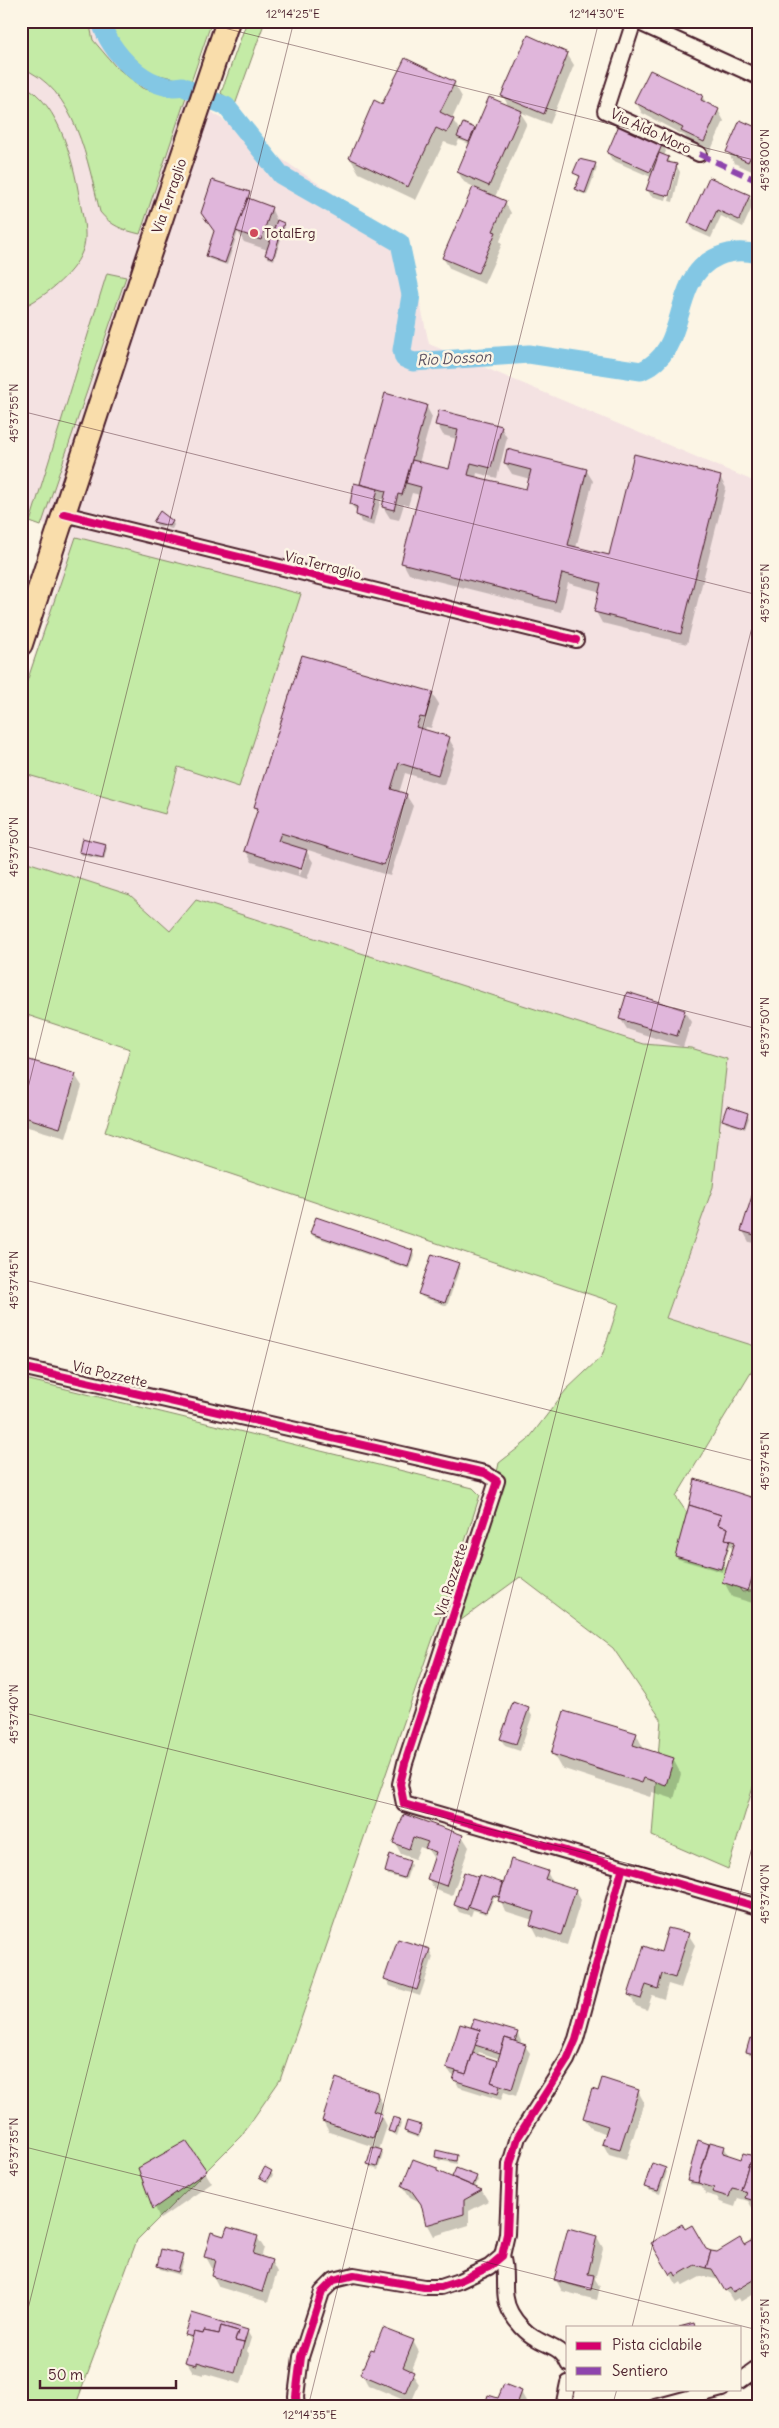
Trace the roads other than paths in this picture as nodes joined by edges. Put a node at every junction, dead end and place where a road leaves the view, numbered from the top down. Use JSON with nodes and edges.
{"nodes":[{"id":1,"x":228,"y":21,"type":"edge"},
{"id":2,"x":634,"y":21,"type":"edge"},
{"id":3,"x":758,"y":77,"type":"edge"},
{"id":4,"x":699,"y":154,"type":"dead end"},
{"id":5,"x":64,"y":514,"type":"junction"},
{"id":6,"x":576,"y":640,"type":"dead end"},
{"id":7,"x":21,"y":644,"type":"edge"},
{"id":8,"x":21,"y":1367,"type":"edge"},
{"id":9,"x":622,"y":1870,"type":"junction"},
{"id":10,"x":758,"y":1907,"type":"edge"},
{"id":11,"x":502,"y":2256,"type":"junction"},
{"id":12,"x":566,"y":2359,"type":"edge"},
{"id":13,"x":758,"y":2368,"type":"edge"},
{"id":14,"x":742,"y":2380,"type":"edge"},
{"id":15,"x":567,"y":2390,"type":"edge"},
{"id":16,"x":718,"y":2390,"type":"edge"},
{"id":17,"x":297,"y":2407,"type":"edge"},
{"id":18,"x":563,"y":2407,"type":"edge"},
{"id":19,"x":655,"y":2407,"type":"edge"}],
"edges":[{"from":1,"to":5,"type":"main road","name":"Via Terraglio"},
{"from":2,"to":3,"type":"street","name":"Via Aldo Moro"},
{"from":2,"to":4,"type":"street","name":"Via Aldo Moro"},
{"from":5,"to":6,"type":"street","name":"Via Terraglio"},
{"from":5,"to":7,"type":"main road","name":"Via Terraglio"},
{"from":8,"to":9,"type":"street","name":"Via Pozzette"},
{"from":9,"to":10,"type":"street","name":"Via Pozzette"},
{"from":9,"to":11,"type":"street"},
{"from":11,"to":12,"type":"street"},
{"from":11,"to":17,"type":"street"},
{"from":13,"to":14,"type":"street"},
{"from":15,"to":18,"type":"street"},
{"from":16,"to":19,"type":"street"}]}
